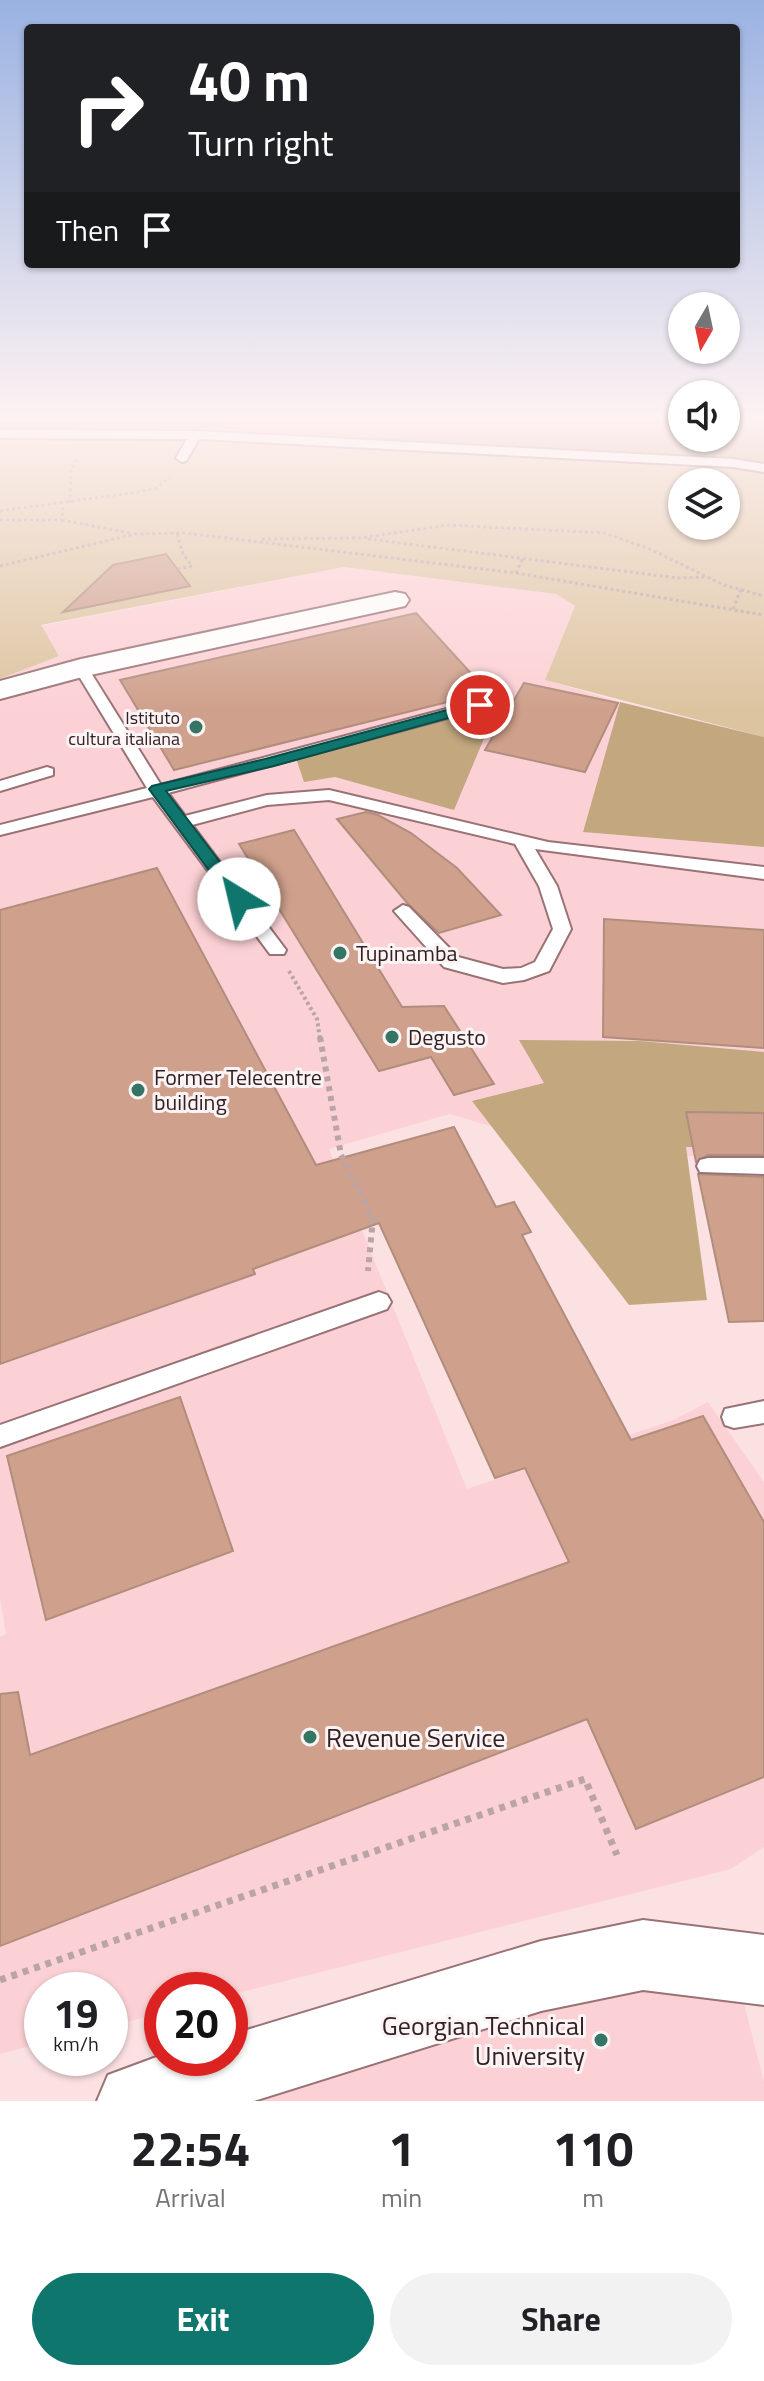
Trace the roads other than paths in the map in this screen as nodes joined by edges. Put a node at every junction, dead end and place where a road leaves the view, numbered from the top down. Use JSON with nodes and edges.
{"nodes":[{"id":1,"x":395,"y":600,"type":"dead end"},
{"id":2,"x":81,"y":668,"type":"junction"},
{"id":3,"x":0,"y":690,"type":"edge"},
{"id":4,"x":480,"y":705,"type":"dead end"},
{"id":5,"x":47,"y":772,"type":"dead end"},
{"id":6,"x":0,"y":786,"type":"edge"},
{"id":7,"x":157,"y":789,"type":"junction"},
{"id":8,"x":183,"y":822,"type":"junction"},
{"id":9,"x":0,"y":830,"type":"edge"},
{"id":10,"x":520,"y":839,"type":"junction"},
{"id":11,"x":764,"y":873,"type":"edge"},
{"id":12,"x":403,"y":911,"type":"dead end"},
{"id":13,"x":277,"y":950,"type":"road end"},
{"id":14,"x":708,"y":1166,"type":"dead end"},
{"id":15,"x":764,"y":1166,"type":"edge"},
{"id":16,"x":379,"y":1302,"type":"dead end"},
{"id":17,"x":764,"y":1412,"type":"edge"},
{"id":18,"x":734,"y":1417,"type":"dead end"},
{"id":19,"x":0,"y":1436,"type":"edge"},
{"id":20,"x":764,"y":1970,"type":"edge"},
{"id":21,"x":134,"y":2101,"type":"edge"}],
"edges":[{"from":1,"to":2,"type":"street"},
{"from":2,"to":3,"type":"street"},
{"from":2,"to":7,"type":"lane"},
{"from":4,"to":7,"type":"lane"},
{"from":5,"to":6,"type":"lane"},
{"from":7,"to":8,"type":"lane"},
{"from":7,"to":9,"type":"lane"},
{"from":8,"to":10,"type":"lane"},
{"from":8,"to":13,"type":"lane"},
{"from":10,"to":11,"type":"lane"},
{"from":10,"to":12,"type":"lane"},
{"from":14,"to":15,"type":"lane"},
{"from":16,"to":19,"type":"lane"},
{"from":17,"to":18,"type":"lane"},
{"from":20,"to":21,"type":"street"}]}
